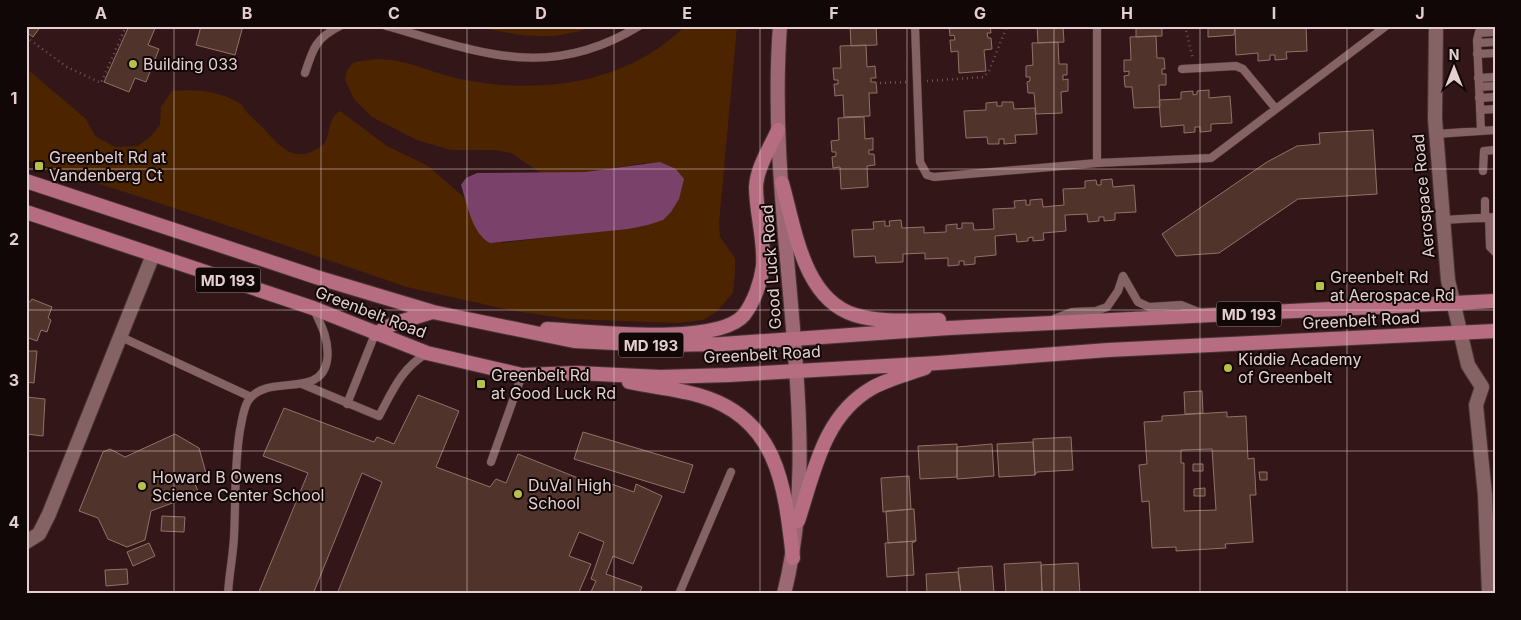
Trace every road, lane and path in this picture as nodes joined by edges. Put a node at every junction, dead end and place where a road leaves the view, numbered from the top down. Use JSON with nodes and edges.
{"nodes":[{"id":1,"x":126,"y":26,"type":"edge"},
{"id":2,"x":340,"y":26,"type":"edge"},
{"id":3,"x":386,"y":26,"type":"edge"},
{"id":4,"x":639,"y":26,"type":"edge"},
{"id":5,"x":780,"y":26,"type":"edge"},
{"id":6,"x":916,"y":26,"type":"edge"},
{"id":7,"x":1007,"y":26,"type":"edge"},
{"id":8,"x":1097,"y":26,"type":"edge"},
{"id":9,"x":1185,"y":26,"type":"edge"},
{"id":10,"x":1386,"y":26,"type":"edge"},
{"id":11,"x":1436,"y":26,"type":"edge"},
{"id":12,"x":1481,"y":30,"type":"edge"},
{"id":13,"x":1495,"y":32,"type":"edge"},
{"id":14,"x":26,"y":37,"type":"edge"},
{"id":15,"x":1495,"y":42,"type":"edge"},
{"id":16,"x":1477,"y":43,"type":"junction"},
{"id":17,"x":1495,"y":53,"type":"edge"},
{"id":18,"x":1477,"y":54,"type":"junction"},
{"id":19,"x":1195,"y":68,"type":"junction"},
{"id":20,"x":1182,"y":69,"type":"dead end"},
{"id":21,"x":306,"y":73,"type":"dead end"},
{"id":22,"x":1495,"y":77,"type":"edge"},
{"id":23,"x":1478,"y":78,"type":"junction"},
{"id":24,"x":918,"y":81,"type":"junction"},
{"id":25,"x":880,"y":83,"type":"dead end"},
{"id":26,"x":1495,"y":86,"type":"edge"},
{"id":27,"x":1479,"y":87,"type":"junction"},
{"id":28,"x":1495,"y":97,"type":"edge"},
{"id":29,"x":1479,"y":98,"type":"junction"},
{"id":30,"x":1276,"y":109,"type":"junction"},
{"id":31,"x":1495,"y":109,"type":"edge"},
{"id":32,"x":1480,"y":110,"type":"junction"},
{"id":33,"x":778,"y":130,"type":"junction"},
{"id":34,"x":1495,"y":130,"type":"edge"},
{"id":35,"x":1481,"y":131,"type":"junction"},
{"id":36,"x":1436,"y":134,"type":"junction"},
{"id":37,"x":1495,"y":150,"type":"edge"},
{"id":38,"x":1097,"y":163,"type":"junction"},
{"id":39,"x":1483,"y":171,"type":"dead end"},
{"id":40,"x":26,"y":181,"type":"edge"},
{"id":41,"x":782,"y":183,"type":"junction"},
{"id":42,"x":1485,"y":201,"type":"dead end"},
{"id":43,"x":26,"y":212,"type":"edge"},
{"id":44,"x":1490,"y":217,"type":"edge"},
{"id":45,"x":1443,"y":220,"type":"junction"},
{"id":46,"x":1495,"y":252,"type":"edge"},
{"id":47,"x":152,"y":255,"type":"junction"},
{"id":48,"x":1495,"y":301,"type":"edge"},
{"id":49,"x":1452,"y":303,"type":"junction"},
{"id":50,"x":314,"y":308,"type":"junction"},
{"id":51,"x":433,"y":312,"type":"junction"},
{"id":52,"x":1210,"y":316,"type":"junction"},
{"id":53,"x":1045,"y":323,"type":"junction"},
{"id":54,"x":510,"y":329,"type":"junction"},
{"id":55,"x":1495,"y":331,"type":"edge"},
{"id":56,"x":1461,"y":332,"type":"junction"},
{"id":57,"x":375,"y":334,"type":"junction"},
{"id":58,"x":119,"y":336,"type":"junction"},
{"id":59,"x":794,"y":338,"type":"junction"},
{"id":60,"x":427,"y":353,"type":"junction"},
{"id":61,"x":938,"y":363,"type":"junction"},
{"id":62,"x":796,"y":370,"type":"junction"},
{"id":63,"x":576,"y":373,"type":"junction"},
{"id":64,"x":522,"y":375,"type":"junction"},
{"id":65,"x":302,"y":384,"type":"junction"},
{"id":66,"x":252,"y":397,"type":"junction"},
{"id":67,"x":347,"y":404,"type":"junction"},
{"id":68,"x":491,"y":462,"type":"dead end"},
{"id":69,"x":731,"y":472,"type":"dead end"},
{"id":70,"x":798,"y":521,"type":"junction"},
{"id":71,"x":26,"y":542,"type":"edge"},
{"id":72,"x":793,"y":558,"type":"junction"},
{"id":73,"x":228,"y":594,"type":"edge"},
{"id":74,"x":679,"y":594,"type":"edge"},
{"id":75,"x":784,"y":594,"type":"edge"},
{"id":76,"x":1489,"y":594,"type":"edge"}],
"edges":[{"from":1,"to":14,"type":"path"},
{"from":2,"to":21,"type":"lane"},
{"from":3,"to":4,"type":"lane"},
{"from":5,"to":33,"type":"main road","name":"Good Luck Road"},
{"from":6,"to":24,"type":"lane"},
{"from":7,"to":24,"type":"path"},
{"from":8,"to":38,"type":"lane"},
{"from":9,"to":19,"type":"path"},
{"from":10,"to":30,"type":"lane"},
{"from":11,"to":36,"type":"street","name":"Aerospace Road"},
{"from":12,"to":13,"type":"lane"},
{"from":12,"to":16,"type":"lane"},
{"from":15,"to":16,"type":"lane"},
{"from":16,"to":18,"type":"lane"},
{"from":17,"to":18,"type":"lane"},
{"from":18,"to":23,"type":"lane"},
{"from":19,"to":20,"type":"lane"},
{"from":19,"to":30,"type":"lane"},
{"from":22,"to":23,"type":"lane"},
{"from":23,"to":27,"type":"lane"},
{"from":24,"to":25,"type":"path"},
{"from":24,"to":38,"type":"lane"},
{"from":26,"to":27,"type":"lane"},
{"from":27,"to":29,"type":"lane"},
{"from":28,"to":29,"type":"lane"},
{"from":29,"to":32,"type":"lane"},
{"from":30,"to":38,"type":"lane"},
{"from":31,"to":32,"type":"lane"},
{"from":32,"to":35,"type":"lane"},
{"from":33,"to":41,"type":"main road","name":"Good Luck Road"},
{"from":33,"to":54,"type":"main road"},
{"from":34,"to":35,"type":"lane"},
{"from":35,"to":36,"type":"lane"},
{"from":36,"to":45,"type":"street","name":"Aerospace Road"},
{"from":37,"to":39,"type":"lane"},
{"from":40,"to":51,"type":"main road","name":"Greenbelt Road","number":"MD 193"},
{"from":41,"to":53,"type":"main road"},
{"from":41,"to":59,"type":"main road","name":"Good Luck Road"},
{"from":42,"to":44,"type":"lane"},
{"from":43,"to":47,"type":"main road","name":"Greenbelt Road","number":"MD 193"},
{"from":44,"to":45,"type":"lane"},
{"from":44,"to":46,"type":"lane"},
{"from":45,"to":49,"type":"street","name":"Aerospace Road"},
{"from":47,"to":50,"type":"main road","name":"Greenbelt Road","number":"MD 193"},
{"from":47,"to":58,"type":"street"},
{"from":48,"to":49,"type":"main road","name":"Greenbelt Road","number":"MD 193"},
{"from":49,"to":52,"type":"main road","name":"Greenbelt Road","number":"MD 193"},
{"from":49,"to":56,"type":"street","name":"Aerospace Road"},
{"from":50,"to":57,"type":"main road","name":"Greenbelt Road","number":"MD 193"},
{"from":50,"to":65,"type":"lane"},
{"from":51,"to":54,"type":"main road","name":"Greenbelt Road","number":"MD 193"},
{"from":51,"to":57,"type":"main road"},
{"from":52,"to":53,"type":"main road","name":"Greenbelt Road","number":"MD 193"},
{"from":52,"to":53,"type":"lane"},
{"from":53,"to":59,"type":"main road","name":"Greenbelt Road","number":"MD 193"},
{"from":54,"to":59,"type":"main road","name":"Greenbelt Road","number":"MD 193"},
{"from":55,"to":56,"type":"main road","name":"Greenbelt Road","number":"MD 193"},
{"from":56,"to":61,"type":"main road","name":"Greenbelt Road","number":"MD 193"},
{"from":56,"to":76,"type":"street","name":"Aerospace Road"},
{"from":57,"to":60,"type":"main road","name":"Greenbelt Road","number":"MD 193"},
{"from":57,"to":67,"type":"lane"},
{"from":58,"to":66,"type":"lane"},
{"from":58,"to":71,"type":"street"},
{"from":59,"to":62,"type":"main road","name":"Good Luck Road"},
{"from":60,"to":64,"type":"main road","name":"Greenbelt Road","number":"MD 193"},
{"from":60,"to":67,"type":"lane"},
{"from":61,"to":62,"type":"main road","name":"Greenbelt Road","number":"MD 193"},
{"from":61,"to":70,"type":"main road"},
{"from":62,"to":63,"type":"main road","name":"Greenbelt Road","number":"MD 193"},
{"from":62,"to":70,"type":"main road","name":"Good Luck Road"},
{"from":63,"to":64,"type":"main road","name":"Greenbelt Road","number":"MD 193"},
{"from":63,"to":72,"type":"main road"},
{"from":64,"to":68,"type":"lane"},
{"from":65,"to":66,"type":"lane"},
{"from":65,"to":67,"type":"lane"},
{"from":66,"to":73,"type":"lane"},
{"from":69,"to":74,"type":"lane"},
{"from":70,"to":72,"type":"main road","name":"Good Luck Road"},
{"from":72,"to":75,"type":"main road","name":"Good Luck Road"}]}
